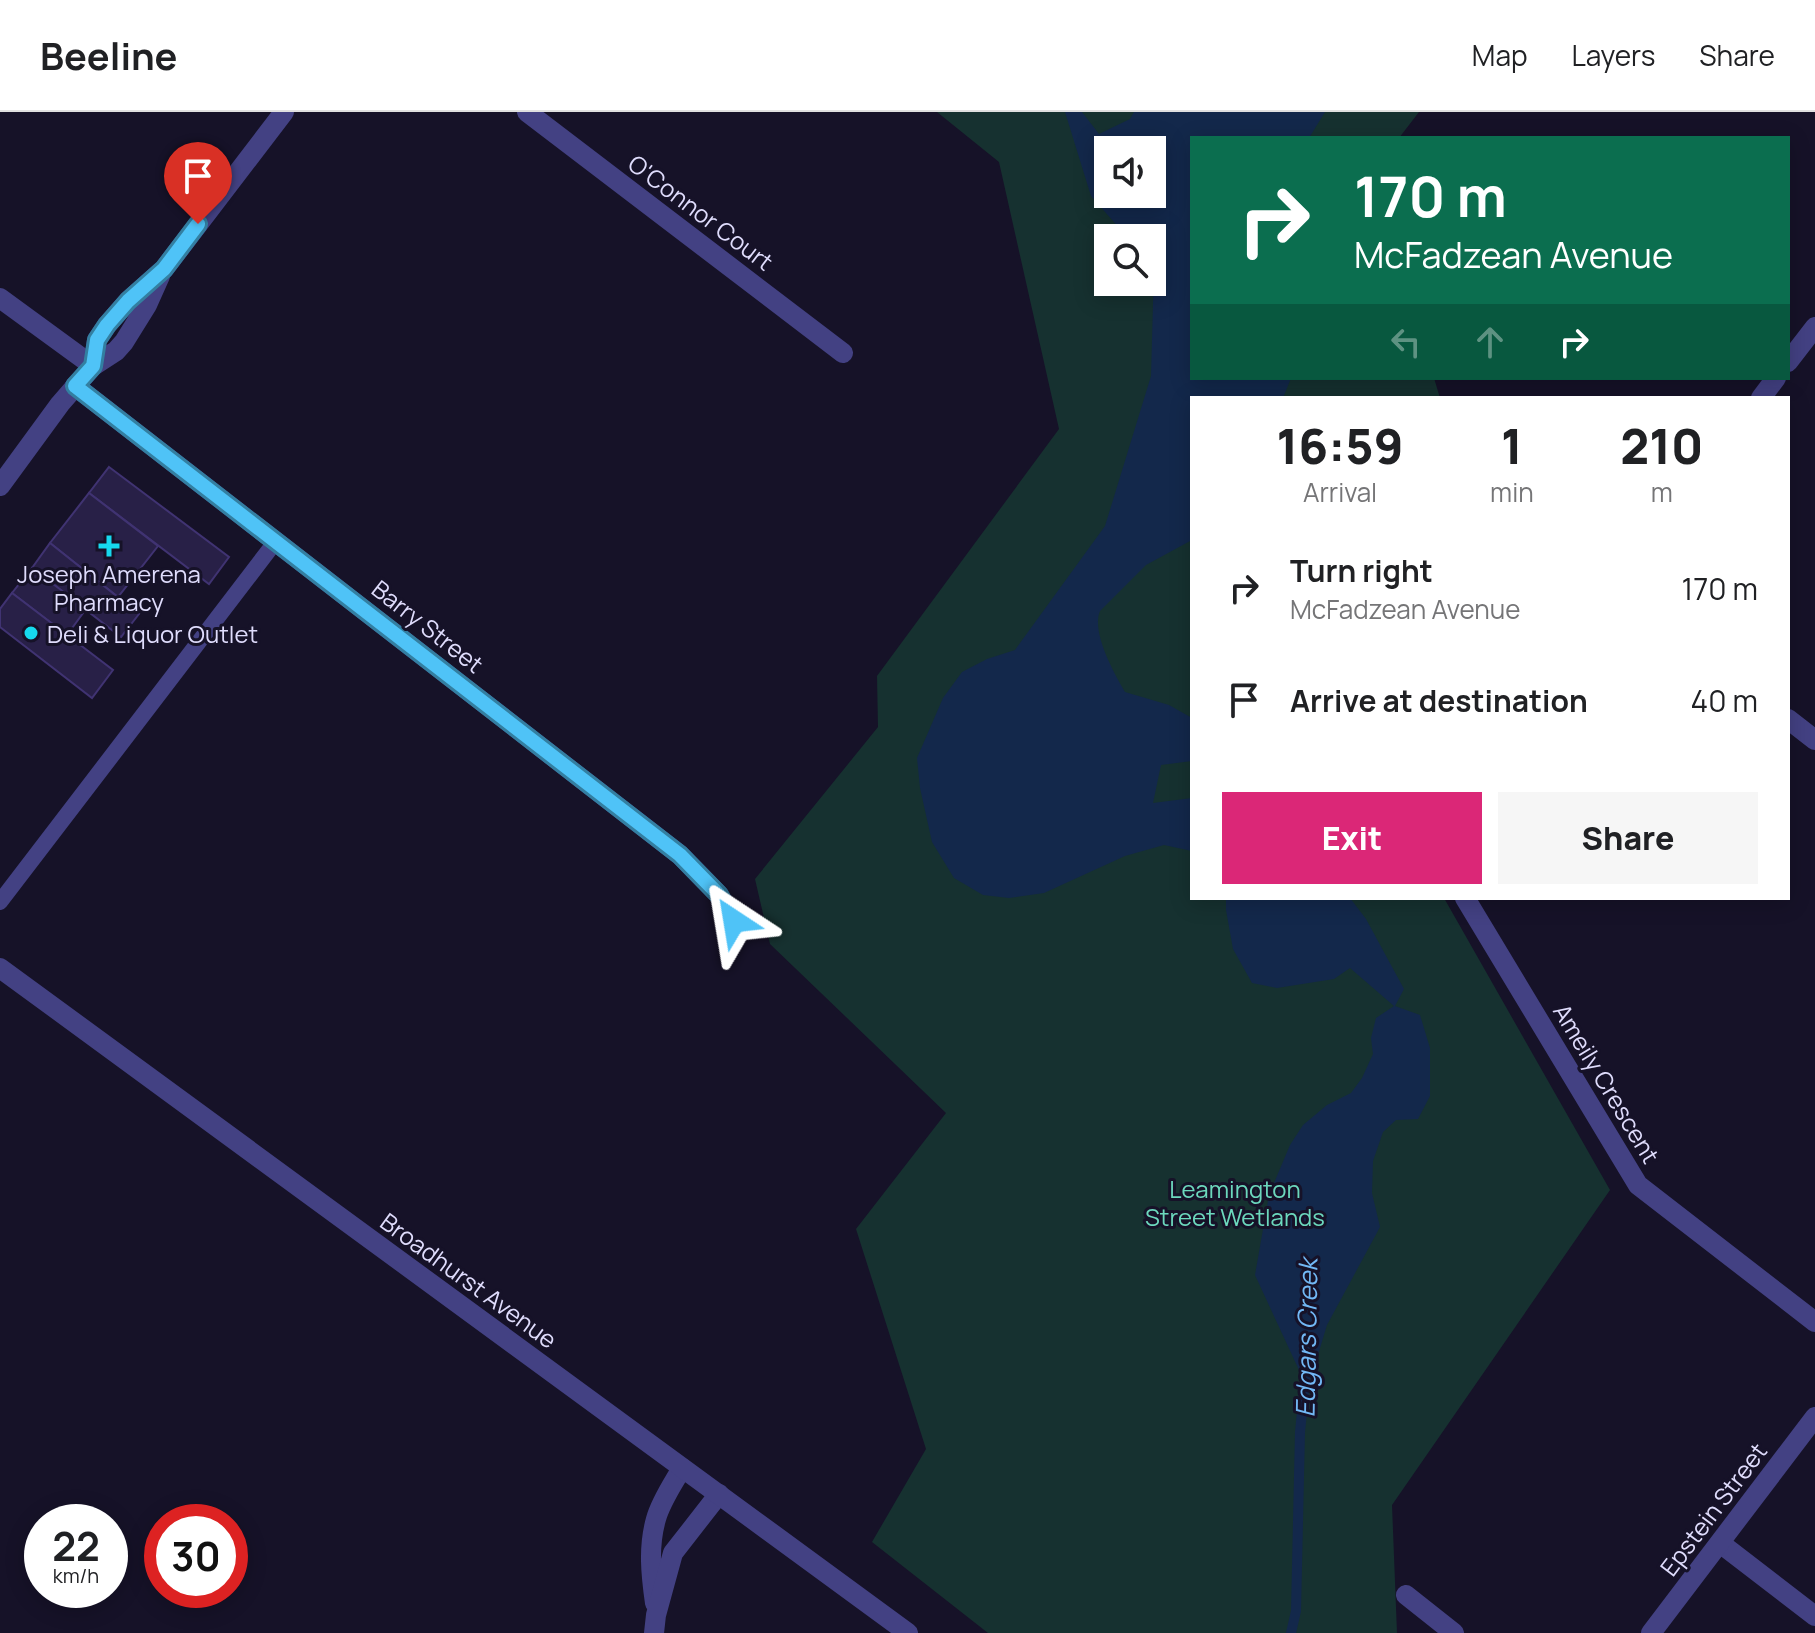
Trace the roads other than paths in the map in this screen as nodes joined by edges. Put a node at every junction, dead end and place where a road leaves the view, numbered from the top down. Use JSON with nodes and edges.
{"nodes":[{"id":1,"x":284,"y":112,"type":"edge"},
{"id":2,"x":527,"y":112,"type":"edge"},
{"id":3,"x":0,"y":298,"type":"edge"},
{"id":4,"x":1815,"y":327,"type":"edge"},
{"id":5,"x":843,"y":353,"type":"dead end"},
{"id":6,"x":1790,"y":359,"type":"edge"},
{"id":7,"x":93,"y":366,"type":"junction"},
{"id":8,"x":75,"y":386,"type":"junction"},
{"id":9,"x":0,"y":486,"type":"edge"},
{"id":10,"x":276,"y":541,"type":"junction"},
{"id":11,"x":1790,"y":721,"type":"edge"},
{"id":12,"x":1815,"y":740,"type":"edge"},
{"id":13,"x":1466,"y":900,"type":"edge"},
{"id":14,"x":0,"y":902,"type":"edge"},
{"id":15,"x":734,"y":921,"type":"dead end"},
{"id":16,"x":0,"y":968,"type":"edge"},
{"id":17,"x":1815,"y":1322,"type":"edge"},
{"id":18,"x":1815,"y":1417,"type":"edge"},
{"id":19,"x":682,"y":1468,"type":"junction"},
{"id":20,"x":719,"y":1494,"type":"junction"},
{"id":21,"x":1720,"y":1543,"type":"junction"},
{"id":22,"x":1406,"y":1595,"type":"dead end"},
{"id":23,"x":1815,"y":1616,"type":"edge"},
{"id":24,"x":655,"y":1624,"type":"edge"},
{"id":25,"x":908,"y":1633,"type":"edge"},
{"id":26,"x":1454,"y":1633,"type":"edge"},
{"id":27,"x":1651,"y":1633,"type":"edge"}],
"edges":[{"from":1,"to":7,"type":"street"},
{"from":2,"to":5,"type":"street","name":"O'Connor Court"},
{"from":3,"to":7,"type":"street"},
{"from":4,"to":6,"type":"street"},
{"from":7,"to":8,"type":"street"},
{"from":8,"to":9,"type":"street"},
{"from":8,"to":10,"type":"street","name":"Barry Street"},
{"from":10,"to":14,"type":"lane"},
{"from":10,"to":15,"type":"street","name":"Barry Street"},
{"from":11,"to":12,"type":"street"},
{"from":13,"to":17,"type":"street","name":"Ameily Crescent"},
{"from":16,"to":19,"type":"street","name":"Broadhurst Avenue"},
{"from":18,"to":21,"type":"street","name":"Epstein Street"},
{"from":19,"to":20,"type":"street","name":"Broadhurst Avenue"},
{"from":19,"to":24,"type":"street"},
{"from":20,"to":24,"type":"street"},
{"from":20,"to":25,"type":"street","name":"Broadhurst Avenue"},
{"from":21,"to":23,"type":"street"},
{"from":21,"to":27,"type":"street","name":"Epstein Street"},
{"from":22,"to":26,"type":"street"}]}
